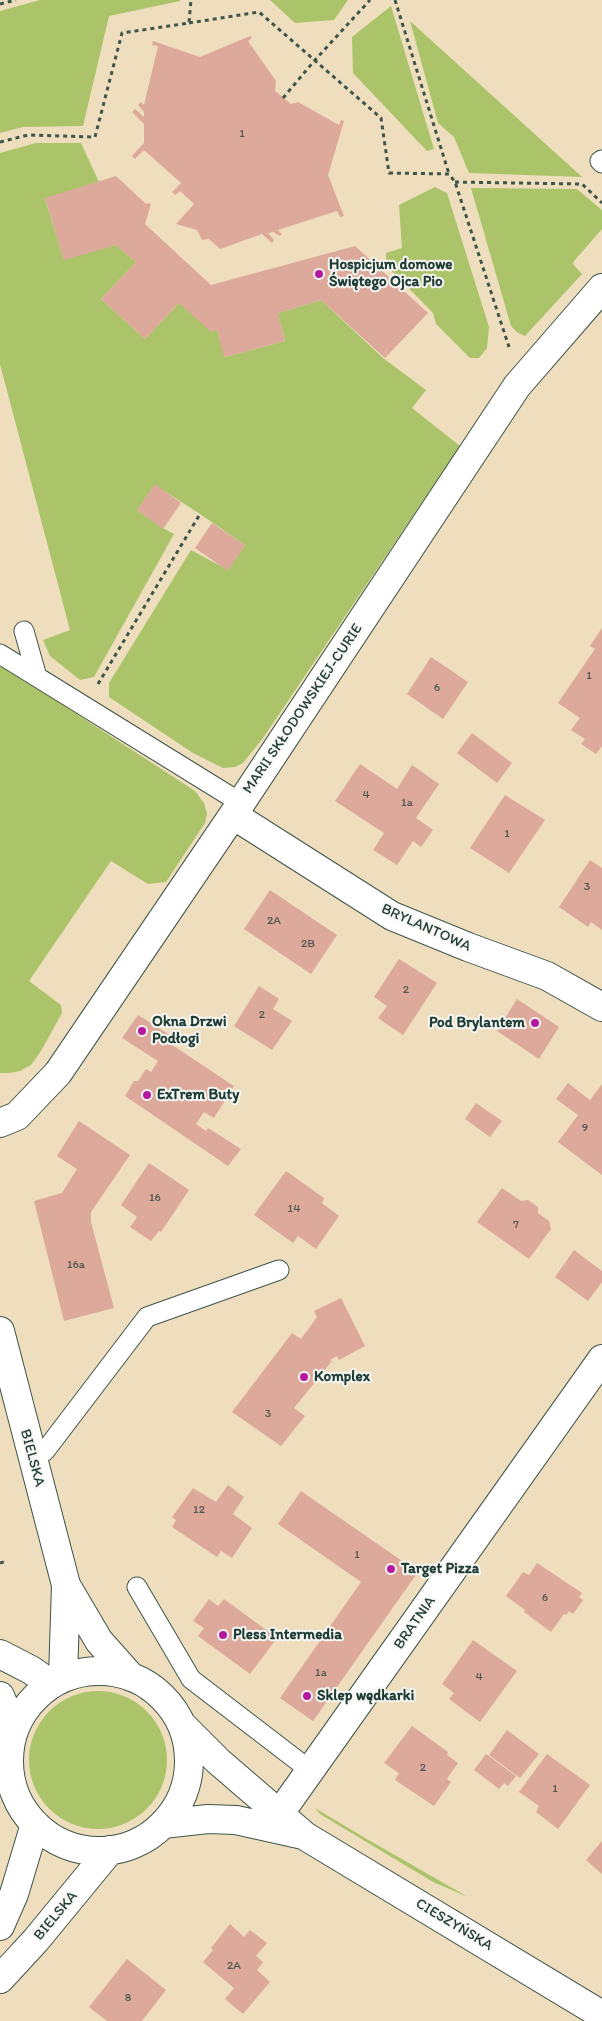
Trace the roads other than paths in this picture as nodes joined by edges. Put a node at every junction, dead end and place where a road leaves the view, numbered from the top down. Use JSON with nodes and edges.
{"nodes":[{"id":1,"x":602,"y":288,"type":"edge"},
{"id":2,"x":24,"y":632,"type":"dead end"},
{"id":3,"x":0,"y":654,"type":"edge"},
{"id":4,"x":37,"y":677,"type":"junction"},
{"id":5,"x":237,"y":809,"type":"junction"},
{"id":6,"x":602,"y":1007,"type":"edge"},
{"id":7,"x":0,"y":1123,"type":"edge"},
{"id":8,"x":280,"y":1270,"type":"dead end"},
{"id":9,"x":0,"y":1331,"type":"edge"},
{"id":10,"x":602,"y":1359,"type":"edge"},
{"id":11,"x":31,"y":1454,"type":"junction"},
{"id":12,"x":66,"y":1585,"type":"junction"},
{"id":13,"x":137,"y":1587,"type":"dead end"},
{"id":14,"x":0,"y":1654,"type":"edge"},
{"id":15,"x":131,"y":1677,"type":"junction"},
{"id":16,"x":57,"y":1681,"type":"junction"},
{"id":17,"x":0,"y":1696,"type":"edge"},
{"id":18,"x":181,"y":1724,"type":"junction"},
{"id":19,"x":14,"y":1730,"type":"junction"},
{"id":20,"x":310,"y":1771,"type":"junction"},
{"id":21,"x":280,"y":1813,"type":"junction"},
{"id":22,"x":35,"y":1824,"type":"junction"},
{"id":23,"x":163,"y":1824,"type":"junction"},
{"id":24,"x":305,"y":1836,"type":"junction"},
{"id":25,"x":110,"y":1850,"type":"junction"},
{"id":26,"x":0,"y":1926,"type":"edge"},
{"id":27,"x":0,"y":1980,"type":"edge"},
{"id":28,"x":602,"y":2015,"type":"edge"}],
"edges":[{"from":1,"to":5,"type":"street","name":"MARII SKŁODOWSKIEJ-CURIE"},
{"from":2,"to":4,"type":"lane"},
{"from":3,"to":4,"type":"lane"},
{"from":4,"to":5,"type":"lane"},
{"from":5,"to":6,"type":"street","name":"BRYLANTOWA"},
{"from":5,"to":7,"type":"street","name":"MARII SKŁODOWSKIEJ-CURIE"},
{"from":8,"to":11,"type":"lane"},
{"from":9,"to":11,"type":"street","name":"BIELSKA"},
{"from":10,"to":20,"type":"street","name":"BRATNIA"},
{"from":11,"to":12,"type":"street","name":"BIELSKA"},
{"from":12,"to":15,"type":"street","name":"BIELSKA"},
{"from":12,"to":16,"type":"street","name":"BIELSKA"},
{"from":13,"to":20,"type":"lane"},
{"from":14,"to":16,"type":"street"},
{"from":15,"to":16,"type":"street"},
{"from":15,"to":18,"type":"street"},
{"from":16,"to":19,"type":"street"},
{"from":17,"to":19,"type":"street"},
{"from":18,"to":21,"type":"street","name":"CIESZYŃSKA"},
{"from":18,"to":23,"type":"street"},
{"from":19,"to":22,"type":"street"},
{"from":20,"to":21,"type":"street","name":"BRATNIA"},
{"from":21,"to":24,"type":"street","name":"CIESZYŃSKA"},
{"from":22,"to":25,"type":"street"},
{"from":22,"to":26,"type":"street"},
{"from":23,"to":24,"type":"street","name":"CIESZYŃSKA"},
{"from":23,"to":25,"type":"street"},
{"from":24,"to":28,"type":"street","name":"CIESZYŃSKA"},
{"from":25,"to":27,"type":"street","name":"BIELSKA"}]}
